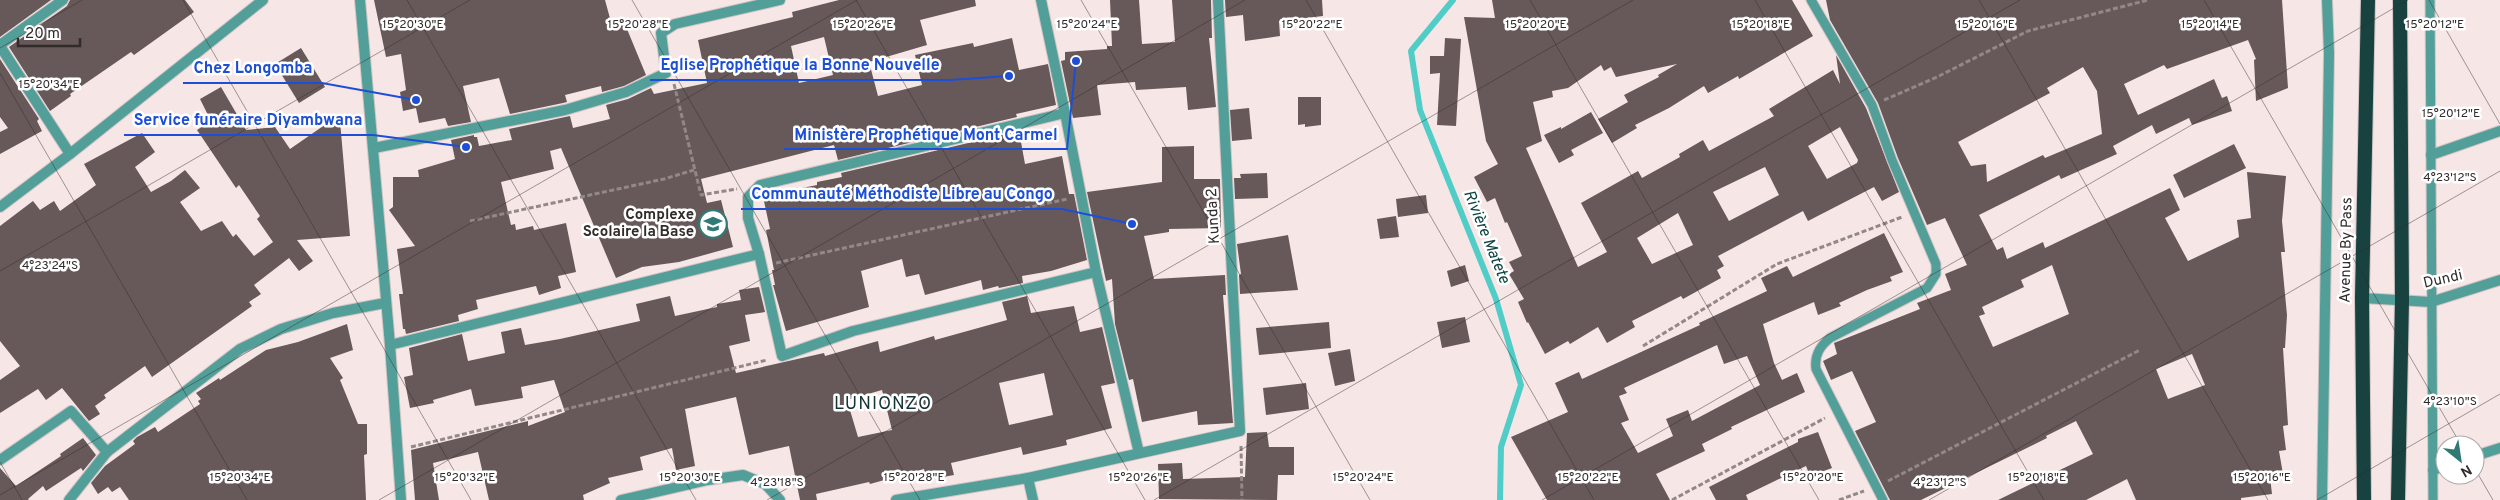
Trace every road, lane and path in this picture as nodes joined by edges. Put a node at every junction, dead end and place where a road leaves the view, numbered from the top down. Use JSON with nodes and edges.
{"nodes":[{"id":1,"x":64,"y":0,"type":"edge"},
{"id":2,"x":263,"y":0,"type":"edge"},
{"id":3,"x":360,"y":0,"type":"edge"},
{"id":4,"x":780,"y":0,"type":"edge"},
{"id":5,"x":1040,"y":0,"type":"edge"},
{"id":6,"x":1218,"y":0,"type":"edge"},
{"id":7,"x":1810,"y":0,"type":"edge"},
{"id":8,"x":2148,"y":0,"type":"edge"},
{"id":9,"x":2327,"y":0,"type":"edge"},
{"id":10,"x":2368,"y":0,"type":"edge"},
{"id":11,"x":2400,"y":0,"type":"edge"},
{"id":12,"x":2430,"y":0,"type":"edge"},
{"id":13,"x":0,"y":46,"type":"edge"},
{"id":14,"x":666,"y":73,"type":"junction"},
{"id":15,"x":1872,"y":105,"type":"junction"},
{"id":16,"x":1065,"y":113,"type":"junction"},
{"id":17,"x":2500,"y":131,"type":"edge"},
{"id":18,"x":374,"y":148,"type":"junction"},
{"id":19,"x":70,"y":154,"type":"junction"},
{"id":20,"x":2431,"y":155,"type":"junction"},
{"id":21,"x":694,"y":170,"type":"junction"},
{"id":22,"x":752,"y":193,"type":"junction"},
{"id":23,"x":1080,"y":196,"type":"junction"},
{"id":24,"x":0,"y":207,"type":"edge"},
{"id":25,"x":1915,"y":213,"type":"junction"},
{"id":26,"x":470,"y":221,"type":"dead end"},
{"id":27,"x":759,"y":254,"type":"junction"},
{"id":28,"x":762,"y":267,"type":"junction"},
{"id":29,"x":1096,"y":272,"type":"junction"},
{"id":30,"x":2500,"y":280,"type":"edge"},
{"id":31,"x":2362,"y":298,"type":"junction"},
{"id":32,"x":2402,"y":300,"type":"junction"},
{"id":33,"x":2431,"y":302,"type":"junction"},
{"id":34,"x":385,"y":303,"type":"junction"},
{"id":35,"x":390,"y":344,"type":"junction"},
{"id":36,"x":1643,"y":346,"type":"dead end"},
{"id":37,"x":2140,"y":350,"type":"dead end"},
{"id":38,"x":782,"y":356,"type":"junction"},
{"id":39,"x":1837,"y":412,"type":"junction"},
{"id":40,"x":1240,"y":431,"type":"junction"},
{"id":41,"x":2500,"y":448,"type":"edge"},
{"id":42,"x":399,"y":450,"type":"junction"},
{"id":43,"x":107,"y":452,"type":"junction"},
{"id":44,"x":1138,"y":452,"type":"junction"},
{"id":45,"x":2485,"y":453,"type":"edge"},
{"id":46,"x":0,"y":460,"type":"edge"},
{"id":47,"x":2433,"y":470,"type":"joint"},
{"id":48,"x":1028,"y":478,"type":"junction"},
{"id":49,"x":1876,"y":487,"type":"junction"},
{"id":50,"x":68,"y":500,"type":"edge"},
{"id":51,"x":401,"y":500,"type":"edge"},
{"id":52,"x":621,"y":500,"type":"edge"},
{"id":53,"x":780,"y":500,"type":"edge"},
{"id":54,"x":896,"y":500,"type":"edge"},
{"id":55,"x":1033,"y":500,"type":"edge"},
{"id":56,"x":1242,"y":500,"type":"edge"},
{"id":57,"x":1672,"y":500,"type":"edge"},
{"id":58,"x":1838,"y":500,"type":"edge"},
{"id":59,"x":1883,"y":500,"type":"edge"},
{"id":60,"x":2322,"y":500,"type":"edge"},
{"id":61,"x":2364,"y":500,"type":"edge"},
{"id":62,"x":2398,"y":500,"type":"edge"},
{"id":63,"x":2433,"y":500,"type":"edge"}],
"edges":[{"from":1,"to":13,"type":"street"},
{"from":2,"to":19,"type":"street"},
{"from":3,"to":18,"type":"street"},
{"from":4,"to":14,"type":"street"},
{"from":5,"to":16,"type":"street"},
{"from":6,"to":40,"type":"street","name":"Kunda 2"},
{"from":7,"to":15,"type":"lane"},
{"from":8,"to":15,"type":"path"},
{"from":9,"to":60,"type":"street"},
{"from":10,"to":31,"type":"highway","name":"Avenue By Pass"},
{"from":11,"to":32,"type":"highway"},
{"from":12,"to":20,"type":"lane"},
{"from":13,"to":19,"type":"street"},
{"from":14,"to":18,"type":"street"},
{"from":14,"to":21,"type":"path"},
{"from":15,"to":25,"type":"lane"},
{"from":16,"to":22,"type":"street"},
{"from":16,"to":23,"type":"street"},
{"from":17,"to":20,"type":"street"},
{"from":18,"to":34,"type":"street"},
{"from":19,"to":24,"type":"street"},
{"from":20,"to":33,"type":"lane"},
{"from":21,"to":22,"type":"path"},
{"from":21,"to":26,"type":"path"},
{"from":22,"to":27,"type":"street"},
{"from":23,"to":28,"type":"path"},
{"from":23,"to":29,"type":"street"},
{"from":25,"to":36,"type":"path"},
{"from":25,"to":39,"type":"lane"},
{"from":27,"to":28,"type":"street"},
{"from":27,"to":35,"type":"street"},
{"from":28,"to":38,"type":"street"},
{"from":29,"to":38,"type":"street"},
{"from":29,"to":44,"type":"street"},
{"from":30,"to":33,"type":"street","name":"Dundi"},
{"from":31,"to":32,"type":"street","name":"Dundi"},
{"from":31,"to":61,"type":"highway","name":"Avenue By Pass"},
{"from":32,"to":33,"type":"street","name":"Dundi"},
{"from":32,"to":62,"type":"highway"},
{"from":33,"to":47,"type":"lane"},
{"from":34,"to":35,"type":"street"},
{"from":34,"to":43,"type":"street"},
{"from":35,"to":42,"type":"street"},
{"from":37,"to":49,"type":"path"},
{"from":38,"to":42,"type":"path"},
{"from":39,"to":49,"type":"lane"},
{"from":39,"to":57,"type":"path"},
{"from":40,"to":44,"type":"street"},
{"from":40,"to":56,"type":"path"},
{"from":41,"to":45,"type":"street"},
{"from":42,"to":51,"type":"street"},
{"from":43,"to":46,"type":"street"},
{"from":43,"to":50,"type":"street"},
{"from":44,"to":48,"type":"street"},
{"from":47,"to":63,"type":"lane"},
{"from":48,"to":54,"type":"street"},
{"from":48,"to":55,"type":"street"},
{"from":49,"to":58,"type":"path"},
{"from":49,"to":59,"type":"lane"},
{"from":52,"to":53,"type":"street"}]}
